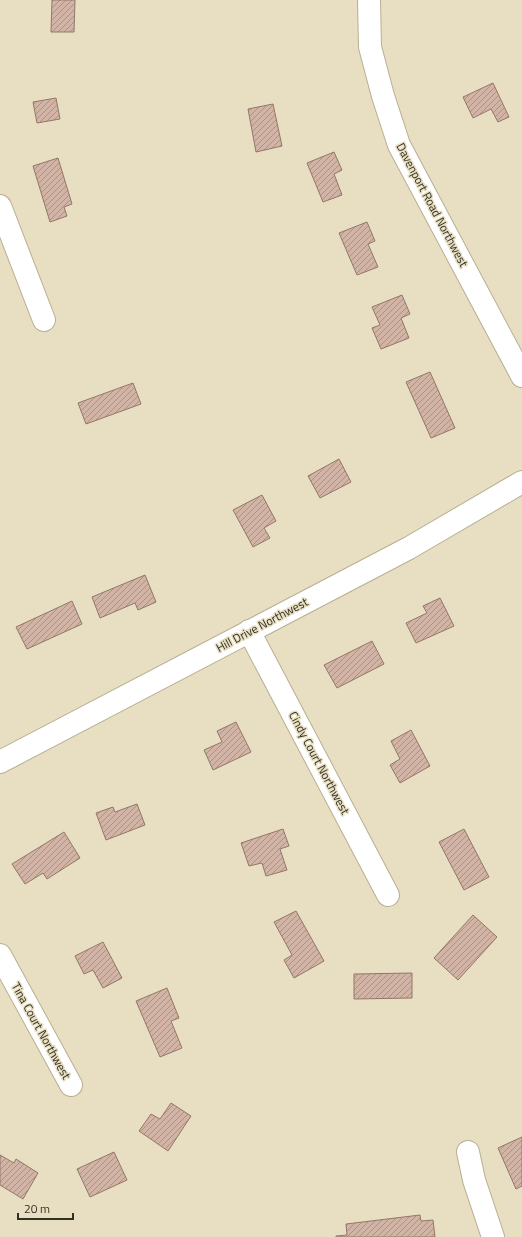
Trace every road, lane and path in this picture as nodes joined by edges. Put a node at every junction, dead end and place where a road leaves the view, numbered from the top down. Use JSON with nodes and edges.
{"nodes":[{"id":1,"x":369,"y":0,"type":"edge"},
{"id":2,"x":0,"y":206,"type":"edge"},
{"id":3,"x":44,"y":320,"type":"dead end"},
{"id":4,"x":522,"y":376,"type":"edge"},
{"id":5,"x":522,"y":482,"type":"edge"},
{"id":6,"x":249,"y":631,"type":"junction"},
{"id":7,"x":0,"y":762,"type":"edge"},
{"id":8,"x":388,"y":895,"type":"dead end"},
{"id":9,"x":0,"y":955,"type":"edge"},
{"id":10,"x":71,"y":1085,"type":"dead end"},
{"id":11,"x":468,"y":1152,"type":"dead end"},
{"id":12,"x":493,"y":1237,"type":"edge"}],
"edges":[{"from":1,"to":4,"type":"street","name":"Davenport Road Northwest"},
{"from":2,"to":3,"type":"street"},
{"from":5,"to":6,"type":"street","name":"Hill Drive Northwest"},
{"from":6,"to":7,"type":"street","name":"Hill Drive Northwest"},
{"from":6,"to":8,"type":"street","name":"Cindy Court Northwest"},
{"from":9,"to":10,"type":"street","name":"Tina Court Northwest"},
{"from":11,"to":12,"type":"street"}]}
